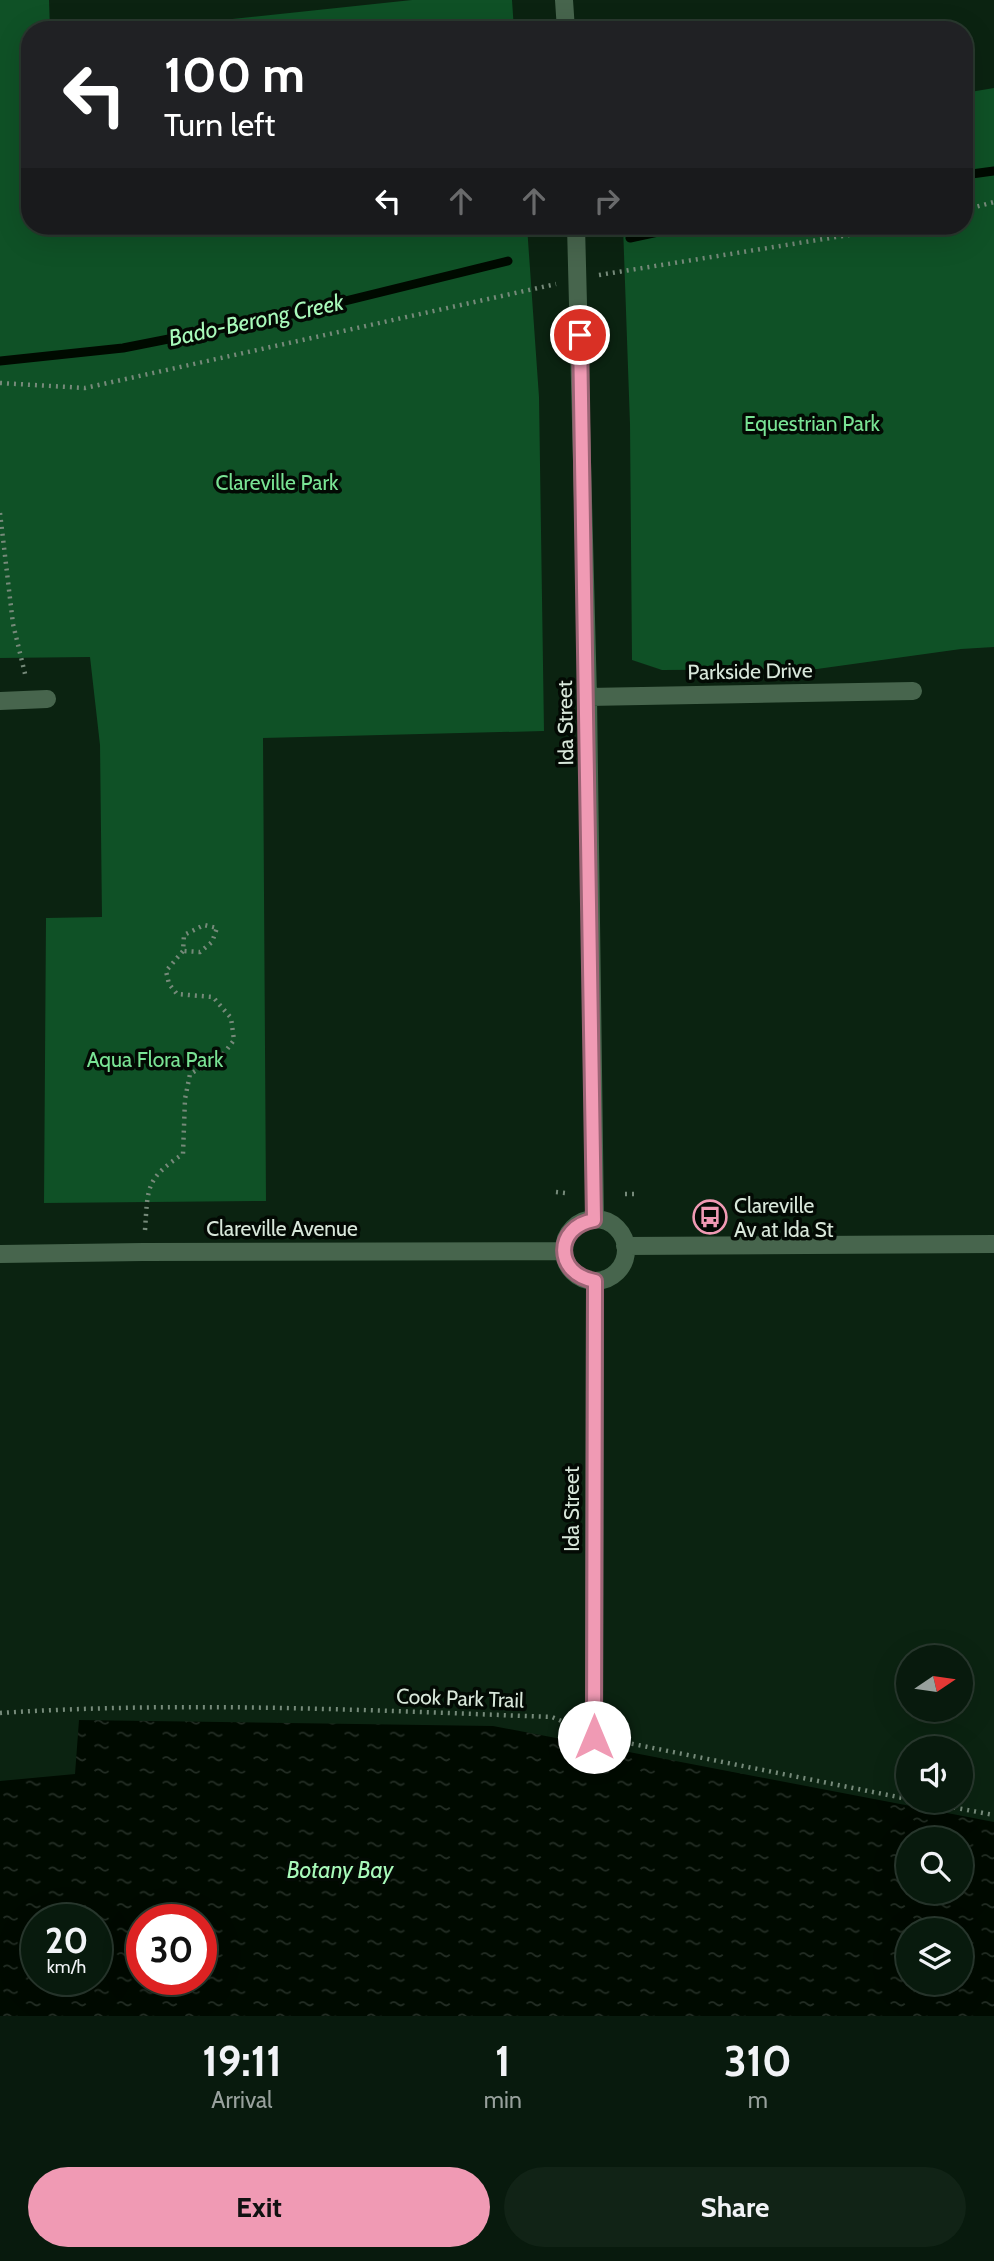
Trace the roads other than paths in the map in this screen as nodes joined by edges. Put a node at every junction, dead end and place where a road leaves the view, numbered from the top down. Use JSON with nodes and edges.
{"nodes":[{"id":1,"x":564,"y":0,"type":"edge"},
{"id":2,"x":565,"y":21,"type":"edge"},
{"id":3,"x":577,"y":235,"type":"edge"},
{"id":4,"x":913,"y":691,"type":"dead end"},
{"id":5,"x":588,"y":697,"type":"junction"},
{"id":6,"x":39,"y":699,"type":"road end"},
{"id":7,"x":0,"y":701,"type":"edge"},
{"id":8,"x":594,"y":1220,"type":"junction"},
{"id":9,"x":994,"y":1244,"type":"edge"},
{"id":10,"x":625,"y":1246,"type":"junction"},
{"id":11,"x":564,"y":1251,"type":"junction"},
{"id":12,"x":0,"y":1254,"type":"edge"},
{"id":13,"x":595,"y":1281,"type":"junction"},
{"id":14,"x":594,"y":1737,"type":"road end"}],
"edges":[{"from":1,"to":2,"type":"street"},
{"from":3,"to":5,"type":"street","name":"Ida Street"},
{"from":4,"to":5,"type":"street","name":"Parkside Drive"},
{"from":5,"to":8,"type":"street","name":"Ida Street"},
{"from":6,"to":7,"type":"street"},
{"from":8,"to":10,"type":"street"},
{"from":8,"to":11,"type":"street"},
{"from":9,"to":10,"type":"street"},
{"from":10,"to":13,"type":"street"},
{"from":11,"to":12,"type":"street","name":"Clareville Avenue"},
{"from":11,"to":13,"type":"street"},
{"from":13,"to":14,"type":"street","name":"Ida Street"}]}
